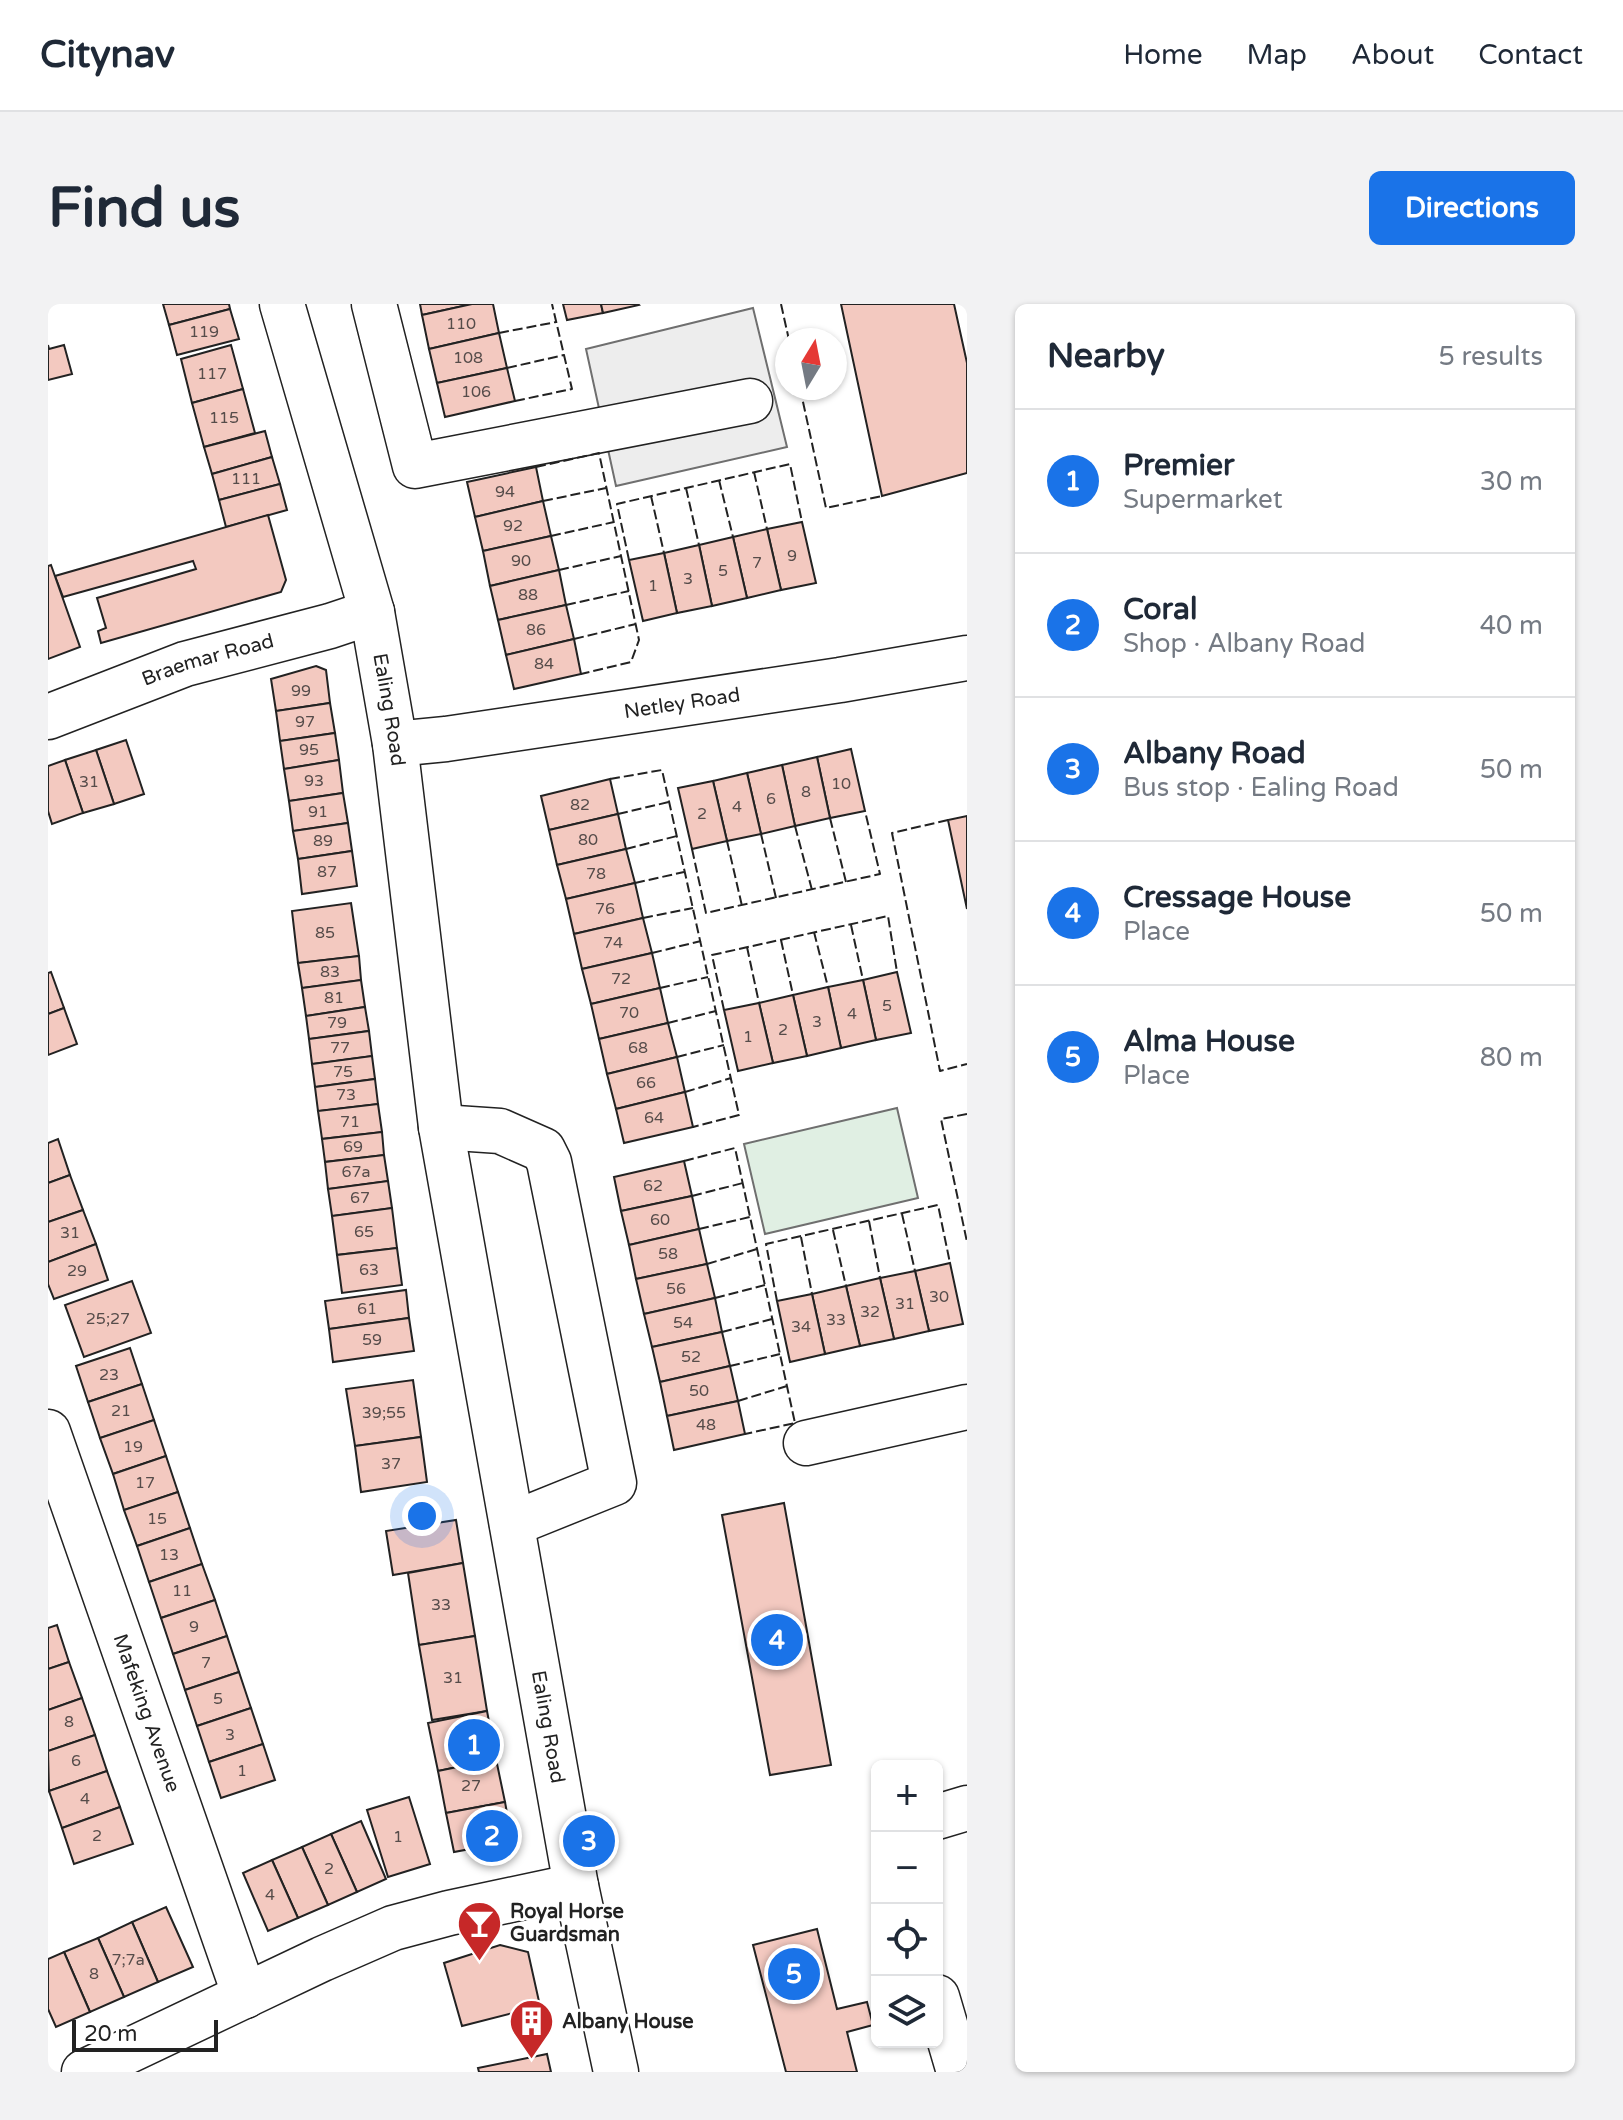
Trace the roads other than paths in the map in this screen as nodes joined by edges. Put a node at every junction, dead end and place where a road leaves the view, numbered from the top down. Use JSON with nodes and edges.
{"nodes":[{"id":1,"x":282,"y":304,"type":"edge"},
{"id":2,"x":374,"y":304,"type":"edge"},
{"id":3,"x":750,"y":401,"type":"dead end"},
{"id":4,"x":372,"y":612,"type":"junction"},
{"id":5,"x":967,"y":658,"type":"edge"},
{"id":6,"x":48,"y":717,"type":"edge"},
{"id":7,"x":395,"y":744,"type":"junction"},
{"id":8,"x":441,"y":1127,"type":"junction"},
{"id":9,"x":967,"y":1407,"type":"edge"},
{"id":10,"x":48,"y":1432,"type":"edge"},
{"id":11,"x":806,"y":1443,"type":"dead end"},
{"id":12,"x":512,"y":1524,"type":"junction"},
{"id":13,"x":967,"y":1808,"type":"edge"},
{"id":14,"x":943,"y":1815,"type":"edge"},
{"id":15,"x":576,"y":1886,"type":"junction"},
{"id":16,"x":245,"y":1996,"type":"junction"},
{"id":17,"x":943,"y":2017,"type":"edge"},
{"id":18,"x":84,"y":2072,"type":"edge"},
{"id":19,"x":616,"y":2072,"type":"edge"},
{"id":20,"x":959,"y":2072,"type":"edge"}],
"edges":[{"from":1,"to":4,"type":"street","name":"Ealing Road"},
{"from":2,"to":3,"type":"street"},
{"from":4,"to":6,"type":"street","name":"Braemar Road"},
{"from":4,"to":7,"type":"street","name":"Ealing Road"},
{"from":5,"to":7,"type":"street","name":"Netley Road"},
{"from":7,"to":8,"type":"street","name":"Ealing Road"},
{"from":8,"to":12,"type":"street","name":"Ealing Road"},
{"from":8,"to":12,"type":"street"},
{"from":9,"to":11,"type":"street"},
{"from":10,"to":16,"type":"street","name":"Mafeking Avenue"},
{"from":12,"to":15,"type":"street","name":"Ealing Road"},
{"from":13,"to":14,"type":"street"},
{"from":15,"to":16,"type":"street"},
{"from":15,"to":19,"type":"street","name":"Ealing Road"},
{"from":16,"to":18,"type":"street"},
{"from":17,"to":20,"type":"street"}]}
